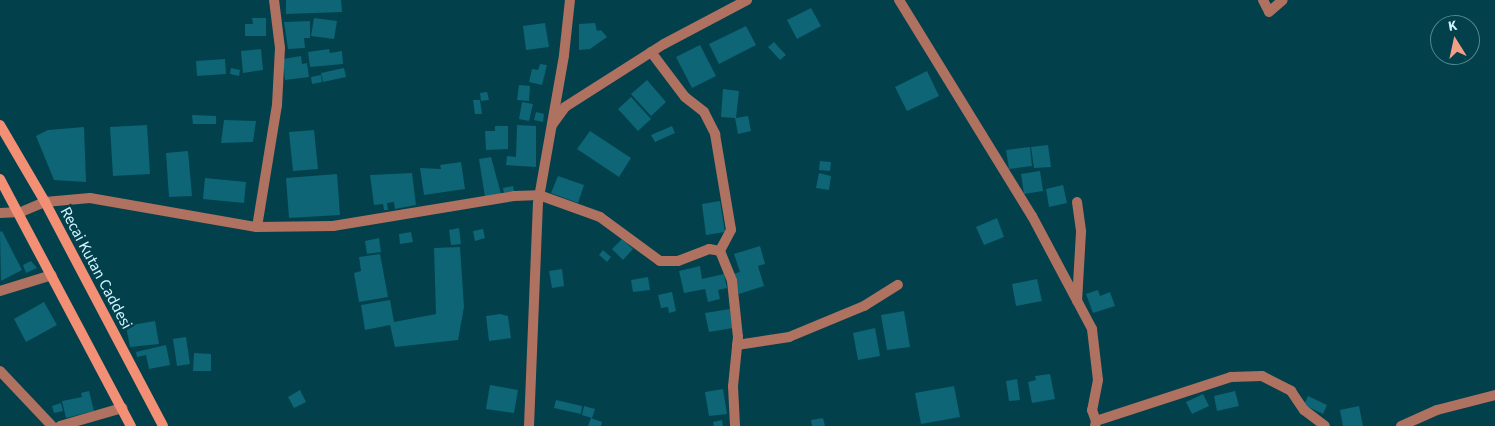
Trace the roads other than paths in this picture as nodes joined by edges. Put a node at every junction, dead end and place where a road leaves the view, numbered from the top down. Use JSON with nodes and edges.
{"nodes":[{"id":1,"x":274,"y":0,"type":"edge"},
{"id":2,"x":570,"y":0,"type":"edge"},
{"id":3,"x":747,"y":0,"type":"edge"},
{"id":4,"x":899,"y":0,"type":"edge"},
{"id":5,"x":1263,"y":0,"type":"edge"},
{"id":6,"x":1283,"y":0,"type":"edge"},
{"id":7,"x":651,"y":52,"type":"junction"},
{"id":8,"x":0,"y":125,"type":"edge"},
{"id":9,"x":550,"y":128,"type":"junction"},
{"id":10,"x":0,"y":179,"type":"edge"},
{"id":11,"x":539,"y":195,"type":"junction"},
{"id":12,"x":44,"y":202,"type":"junction"},
{"id":13,"x":1077,"y":202,"type":"dead end"},
{"id":14,"x":21,"y":212,"type":"junction"},
{"id":15,"x":0,"y":213,"type":"edge"},
{"id":16,"x":257,"y":226,"type":"junction"},
{"id":17,"x":720,"y":251,"type":"junction"},
{"id":18,"x":52,"y":275,"type":"junction"},
{"id":19,"x":898,"y":286,"type":"dead end"},
{"id":20,"x":0,"y":291,"type":"edge"},
{"id":21,"x":1077,"y":302,"type":"junction"},
{"id":22,"x":737,"y":346,"type":"junction"},
{"id":23,"x":0,"y":371,"type":"edge"},
{"id":24,"x":1495,"y":396,"type":"edge"},
{"id":25,"x":122,"y":408,"type":"junction"},
{"id":26,"x":1096,"y":423,"type":"edge"},
{"id":27,"x":52,"y":426,"type":"edge"},
{"id":28,"x":60,"y":426,"type":"edge"},
{"id":29,"x":131,"y":426,"type":"edge"},
{"id":30,"x":163,"y":426,"type":"edge"},
{"id":31,"x":529,"y":426,"type":"edge"},
{"id":32,"x":735,"y":426,"type":"edge"},
{"id":33,"x":1325,"y":426,"type":"edge"},
{"id":34,"x":1401,"y":426,"type":"edge"}],
"edges":[{"from":1,"to":16,"type":"street"},
{"from":2,"to":9,"type":"street"},
{"from":3,"to":7,"type":"street"},
{"from":4,"to":21,"type":"street"},
{"from":5,"to":6,"type":"street"},
{"from":7,"to":9,"type":"street"},
{"from":7,"to":17,"type":"street"},
{"from":8,"to":12,"type":"main road","name":"Recai Kutan Caddesi"},
{"from":9,"to":11,"type":"street"},
{"from":10,"to":14,"type":"main road"},
{"from":11,"to":16,"type":"street"},
{"from":11,"to":17,"type":"street"},
{"from":11,"to":31,"type":"street"},
{"from":12,"to":14,"type":"street"},
{"from":12,"to":16,"type":"street"},
{"from":12,"to":30,"type":"main road","name":"Recai Kutan Caddesi"},
{"from":13,"to":21,"type":"street"},
{"from":14,"to":15,"type":"street"},
{"from":14,"to":18,"type":"main road"},
{"from":17,"to":22,"type":"street"},
{"from":18,"to":20,"type":"street"},
{"from":18,"to":25,"type":"main road"},
{"from":19,"to":22,"type":"street"},
{"from":21,"to":26,"type":"street"},
{"from":22,"to":32,"type":"street"},
{"from":23,"to":27,"type":"street"},
{"from":24,"to":34,"type":"street"},
{"from":25,"to":28,"type":"street"},
{"from":25,"to":29,"type":"main road"},
{"from":26,"to":33,"type":"street"}]}
